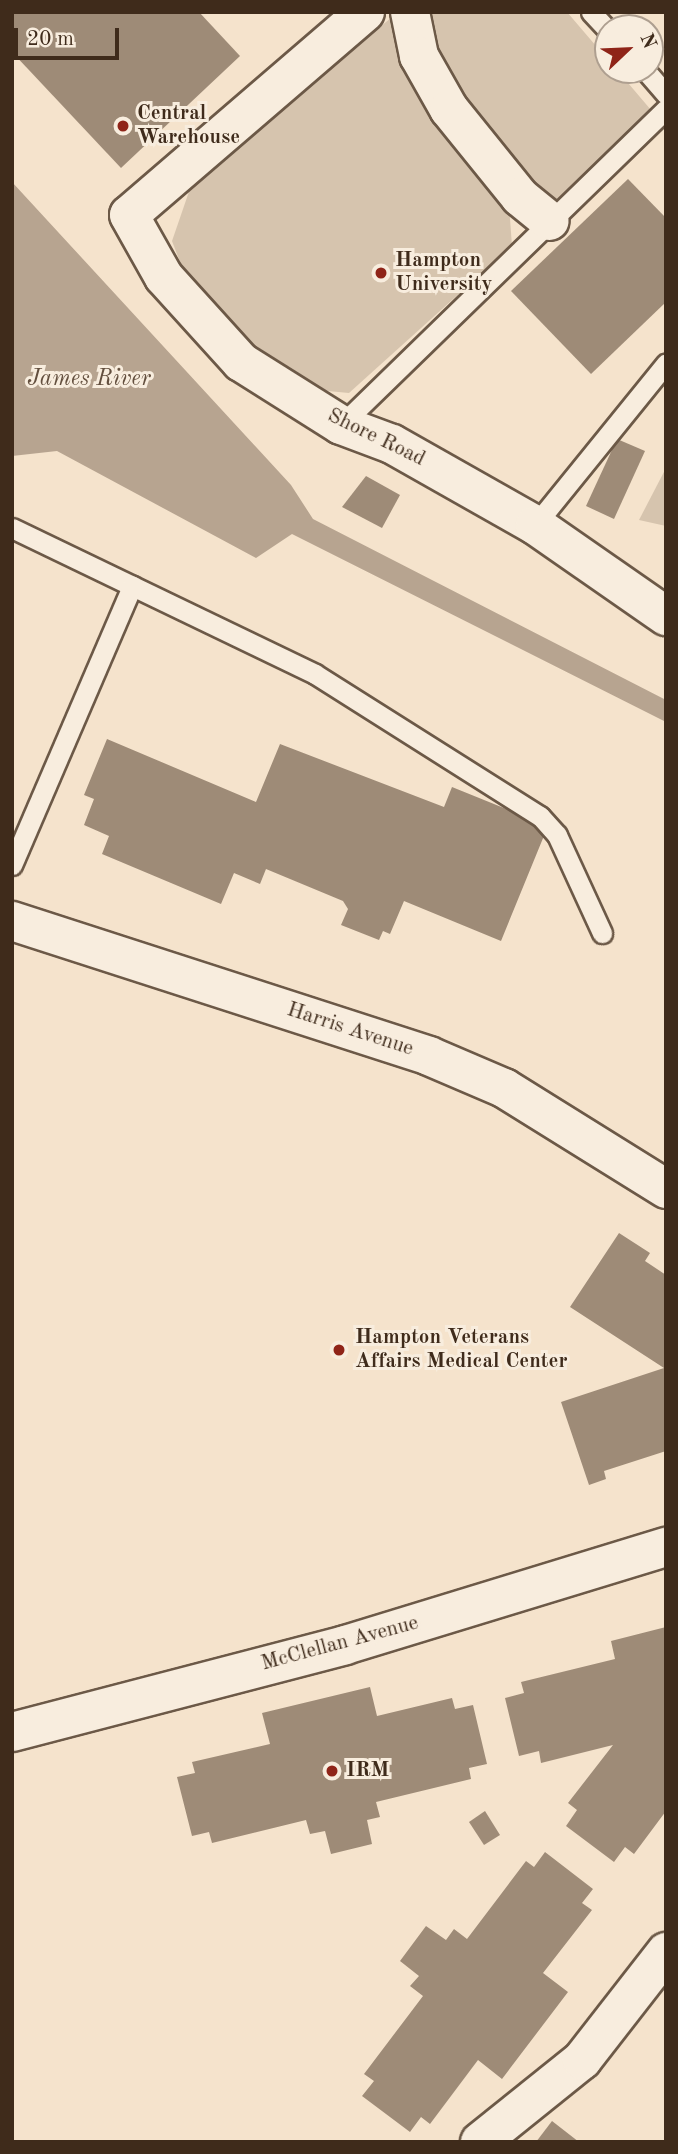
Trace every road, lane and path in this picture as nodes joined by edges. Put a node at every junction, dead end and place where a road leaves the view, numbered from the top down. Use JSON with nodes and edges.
{"nodes":[{"id":1,"x":365,"y":12,"type":"edge"},
{"id":2,"x":410,"y":12,"type":"edge"},
{"id":3,"x":666,"y":109,"type":"edge"},
{"id":4,"x":550,"y":221,"type":"junction"},
{"id":5,"x":666,"y":363,"type":"edge"},
{"id":6,"x":341,"y":425,"type":"junction"},
{"id":7,"x":535,"y":525,"type":"junction"},
{"id":8,"x":12,"y":528,"type":"edge"},
{"id":9,"x":132,"y":586,"type":"junction"},
{"id":10,"x":666,"y":616,"type":"edge"},
{"id":11,"x":12,"y":864,"type":"edge"},
{"id":12,"x":12,"y":921,"type":"edge"},
{"id":13,"x":602,"y":933,"type":"dead end"},
{"id":14,"x":666,"y":1189,"type":"edge"},
{"id":15,"x":666,"y":1547,"type":"edge"},
{"id":16,"x":12,"y":1732,"type":"edge"},
{"id":17,"x":666,"y":1952,"type":"edge"},
{"id":18,"x":480,"y":2142,"type":"edge"}],
"edges":[{"from":1,"to":6,"type":"street","name":"Shore Road"},
{"from":2,"to":4,"type":"street"},
{"from":3,"to":4,"type":"lane"},
{"from":4,"to":6,"type":"lane"},
{"from":5,"to":7,"type":"lane"},
{"from":6,"to":7,"type":"street","name":"Shore Road"},
{"from":7,"to":10,"type":"street","name":"Shore Road"},
{"from":8,"to":9,"type":"lane"},
{"from":9,"to":11,"type":"lane"},
{"from":9,"to":13,"type":"lane"},
{"from":12,"to":14,"type":"street","name":"Harris Avenue"},
{"from":15,"to":16,"type":"street","name":"McClellan Avenue"},
{"from":17,"to":18,"type":"street"}]}
